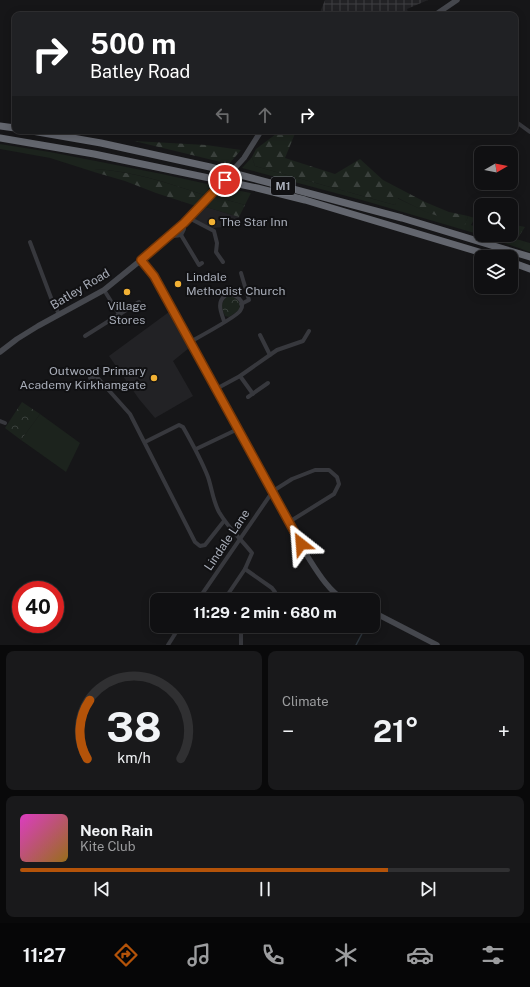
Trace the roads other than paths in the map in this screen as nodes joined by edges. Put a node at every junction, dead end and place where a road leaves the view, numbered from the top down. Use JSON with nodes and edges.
{"nodes":[{"id":1,"x":457,"y":0,"type":"edge"},
{"id":2,"x":439,"y":12,"type":"edge"},
{"id":3,"x":518,"y":123,"type":"edge"},
{"id":4,"x":0,"y":126,"type":"edge"},
{"id":5,"x":12,"y":128,"type":"edge"},
{"id":6,"x":530,"y":132,"type":"edge"},
{"id":7,"x":49,"y":134,"type":"edge"},
{"id":8,"x":259,"y":134,"type":"edge"},
{"id":9,"x":0,"y":138,"type":"edge"},
{"id":10,"x":189,"y":218,"type":"junction"},
{"id":11,"x":184,"y":223,"type":"junction"},
{"id":12,"x":170,"y":235,"type":"junction"},
{"id":13,"x":182,"y":235,"type":"junction"},
{"id":14,"x":30,"y":242,"type":"dead end"},
{"id":15,"x":474,"y":250,"type":"edge"},
{"id":16,"x":530,"y":258,"type":"edge"},
{"id":17,"x":141,"y":260,"type":"junction"},
{"id":18,"x":223,"y":262,"type":"dead end"},
{"id":19,"x":202,"y":263,"type":"dead end"},
{"id":20,"x":518,"y":265,"type":"edge"},
{"id":21,"x":530,"y":269,"type":"edge"},
{"id":22,"x":242,"y":273,"type":"dead end"},
{"id":23,"x":104,"y":290,"type":"junction"},
{"id":24,"x":140,"y":302,"type":"dead end"},
{"id":25,"x":242,"y":304,"type":"junction"},
{"id":26,"x":60,"y":314,"type":"junction"},
{"id":27,"x":119,"y":314,"type":"junction"},
{"id":28,"x":224,"y":322,"type":"junction"},
{"id":29,"x":309,"y":330,"type":"dead end"},
{"id":30,"x":265,"y":332,"type":"dead end"},
{"id":31,"x":85,"y":336,"type":"dead end"},
{"id":32,"x":190,"y":342,"type":"junction"},
{"id":33,"x":0,"y":352,"type":"edge"},
{"id":34,"x":270,"y":355,"type":"junction"},
{"id":35,"x":97,"y":370,"type":"dead end"},
{"id":36,"x":96,"y":376,"type":"junction"},
{"id":37,"x":240,"y":376,"type":"junction"},
{"id":38,"x":90,"y":378,"type":"dead end"},
{"id":39,"x":268,"y":383,"type":"dead end"},
{"id":40,"x":216,"y":389,"type":"junction"},
{"id":41,"x":253,"y":394,"type":"junction"},
{"id":42,"x":248,"y":397,"type":"dead end"},
{"id":43,"x":0,"y":421,"type":"edge"},
{"id":44,"x":5,"y":423,"type":"dead end"},
{"id":45,"x":238,"y":429,"type":"junction"},
{"id":46,"x":145,"y":442,"type":"junction"},
{"id":47,"x":196,"y":449,"type":"junction"},
{"id":48,"x":273,"y":491,"type":"junction"},
{"id":49,"x":224,"y":521,"type":"junction"},
{"id":50,"x":289,"y":522,"type":"junction"},
{"id":51,"x":239,"y":538,"type":"junction"},
{"id":52,"x":246,"y":569,"type":"junction"},
{"id":53,"x":203,"y":593,"type":"edge"},
{"id":54,"x":229,"y":593,"type":"edge"},
{"id":55,"x":275,"y":593,"type":"edge"},
{"id":56,"x":335,"y":593,"type":"edge"},
{"id":57,"x":380,"y":616,"type":"edge"},
{"id":58,"x":176,"y":633,"type":"edge"},
{"id":59,"x":241,"y":633,"type":"edge"},
{"id":60,"x":168,"y":645,"type":"edge"},
{"id":61,"x":241,"y":645,"type":"edge"},
{"id":62,"x":437,"y":645,"type":"edge"}],
"edges":[{"from":1,"to":2,"type":"street"},
{"from":3,"to":6,"type":"street"},
{"from":4,"to":5,"type":"highway"},
{"from":7,"to":16,"type":"highway","number":"M1"},
{"from":8,"to":10,"type":"street","name":"Batley Road"},
{"from":9,"to":15,"type":"highway","number":"M1"},
{"from":10,"to":11,"type":"street","name":"Batley Road"},
{"from":10,"to":18,"type":"street"},
{"from":11,"to":12,"type":"street","name":"Batley Road"},
{"from":11,"to":13,"type":"street"},
{"from":12,"to":13,"type":"street"},
{"from":12,"to":17,"type":"street","name":"Batley Road"},
{"from":13,"to":19,"type":"street"},
{"from":14,"to":26,"type":"street"},
{"from":17,"to":23,"type":"street","name":"Batley Road"},
{"from":17,"to":32,"type":"street"},
{"from":20,"to":21,"type":"highway"},
{"from":22,"to":25,"type":"street"},
{"from":23,"to":26,"type":"street","name":"Batley Road"},
{"from":23,"to":27,"type":"street"},
{"from":24,"to":27,"type":"street"},
{"from":25,"to":28,"type":"street"},
{"from":25,"to":28,"type":"street"},
{"from":26,"to":33,"type":"street","name":"Batley Road"},
{"from":27,"to":31,"type":"street"},
{"from":28,"to":32,"type":"street"},
{"from":29,"to":34,"type":"street"},
{"from":30,"to":34,"type":"street"},
{"from":32,"to":40,"type":"street"},
{"from":34,"to":37,"type":"street"},
{"from":35,"to":36,"type":"street"},
{"from":36,"to":38,"type":"street"},
{"from":36,"to":46,"type":"street"},
{"from":37,"to":40,"type":"street"},
{"from":37,"to":41,"type":"street"},
{"from":39,"to":41,"type":"street"},
{"from":40,"to":45,"type":"street"},
{"from":41,"to":42,"type":"street"},
{"from":43,"to":44,"type":"street"},
{"from":45,"to":47,"type":"street"},
{"from":45,"to":48,"type":"street"},
{"from":46,"to":47,"type":"street"},
{"from":46,"to":49,"type":"street"},
{"from":47,"to":49,"type":"street"},
{"from":48,"to":50,"type":"street"},
{"from":48,"to":50,"type":"street"},
{"from":48,"to":51,"type":"street","name":"Lindale Lane"},
{"from":49,"to":51,"type":"street"},
{"from":50,"to":56,"type":"street"},
{"from":51,"to":52,"type":"street"},
{"from":51,"to":53,"type":"street","name":"Lindale Lane"},
{"from":52,"to":54,"type":"street"},
{"from":52,"to":55,"type":"street"},
{"from":57,"to":62,"type":"street"},
{"from":58,"to":60,"type":"street"},
{"from":59,"to":61,"type":"street"}]}
